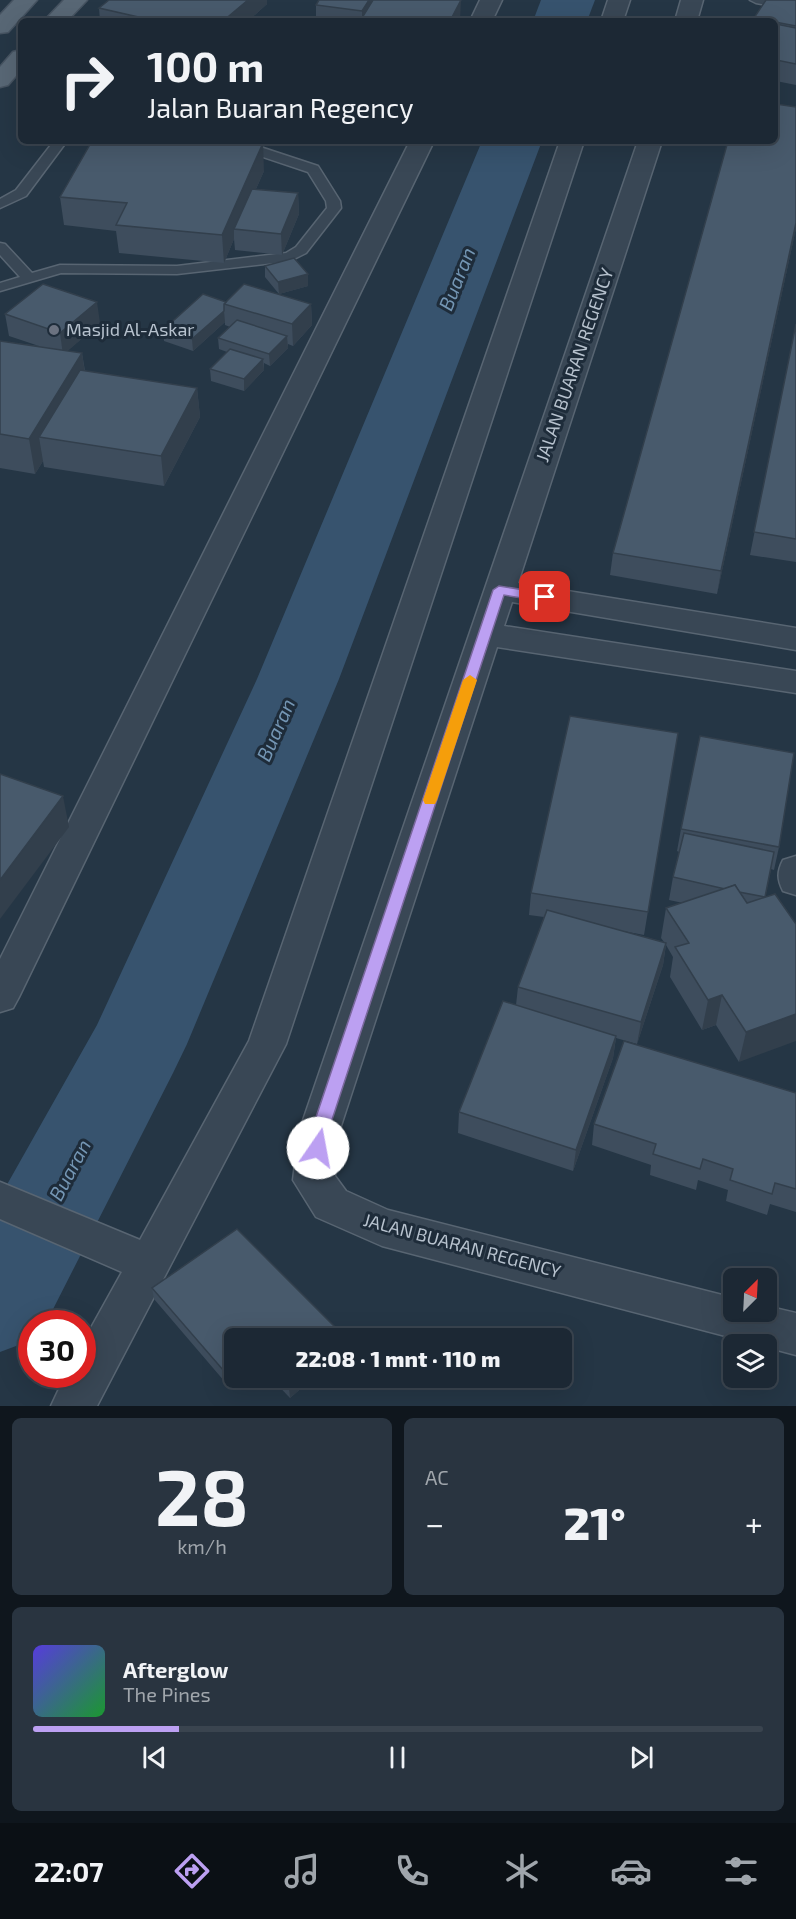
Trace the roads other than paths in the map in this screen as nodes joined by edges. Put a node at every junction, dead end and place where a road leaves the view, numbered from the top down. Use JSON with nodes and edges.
{"nodes":[{"id":1,"x":26,"y":0,"type":"edge"},
{"id":2,"x":76,"y":0,"type":"edge"},
{"id":3,"x":491,"y":0,"type":"edge"},
{"id":4,"x":619,"y":0,"type":"edge"},
{"id":5,"x":692,"y":0,"type":"edge"},
{"id":6,"x":756,"y":0,"type":"edge"},
{"id":7,"x":796,"y":7,"type":"edge"},
{"id":8,"x":58,"y":18,"type":"edge"},
{"id":9,"x":482,"y":18,"type":"edge"},
{"id":10,"x":613,"y":18,"type":"edge"},
{"id":11,"x":687,"y":18,"type":"edge"},
{"id":12,"x":0,"y":27,"type":"edge"},
{"id":13,"x":18,"y":60,"type":"edge"},
{"id":14,"x":0,"y":80,"type":"edge"},
{"id":15,"x":59,"y":144,"type":"edge"},
{"id":16,"x":239,"y":144,"type":"edge"},
{"id":17,"x":421,"y":144,"type":"edge"},
{"id":18,"x":571,"y":144,"type":"edge"},
{"id":19,"x":649,"y":144,"type":"edge"},
{"id":20,"x":0,"y":204,"type":"edge"},
{"id":21,"x":0,"y":247,"type":"edge"},
{"id":22,"x":28,"y":277,"type":"junction"},
{"id":23,"x":0,"y":287,"type":"edge"},
{"id":24,"x":499,"y":590,"type":"junction"},
{"id":25,"x":485,"y":634,"type":"junction"},
{"id":26,"x":796,"y":639,"type":"edge"},
{"id":27,"x":796,"y":682,"type":"edge"},
{"id":28,"x":796,"y":870,"type":"edge"},
{"id":29,"x":796,"y":880,"type":"edge"},
{"id":30,"x":0,"y":997,"type":"edge"},
{"id":31,"x":0,"y":1200,"type":"edge"},
{"id":32,"x":149,"y":1264,"type":"junction"},
{"id":33,"x":796,"y":1334,"type":"edge"},
{"id":34,"x":73,"y":1406,"type":"edge"}],
"edges":[{"from":1,"to":12,"type":"main road"},
{"from":2,"to":8,"type":"main road"},
{"from":3,"to":9,"type":"street"},
{"from":4,"to":10,"type":"street"},
{"from":5,"to":11,"type":"street"},
{"from":6,"to":7,"type":"lane"},
{"from":13,"to":14,"type":"main road"},
{"from":15,"to":20,"type":"lane"},
{"from":16,"to":22,"type":"lane"},
{"from":17,"to":30,"type":"street"},
{"from":18,"to":32,"type":"street"},
{"from":19,"to":24,"type":"street","name":"JALAN BUARAN REGENCY"},
{"from":21,"to":22,"type":"lane"},
{"from":22,"to":23,"type":"lane"},
{"from":24,"to":25,"type":"street","name":"JALAN BUARAN REGENCY"},
{"from":24,"to":26,"type":"street"},
{"from":25,"to":27,"type":"street"},
{"from":25,"to":33,"type":"street","name":"JALAN BUARAN REGENCY"},
{"from":28,"to":29,"type":"street"},
{"from":31,"to":32,"type":"street"},
{"from":32,"to":34,"type":"street"}]}
